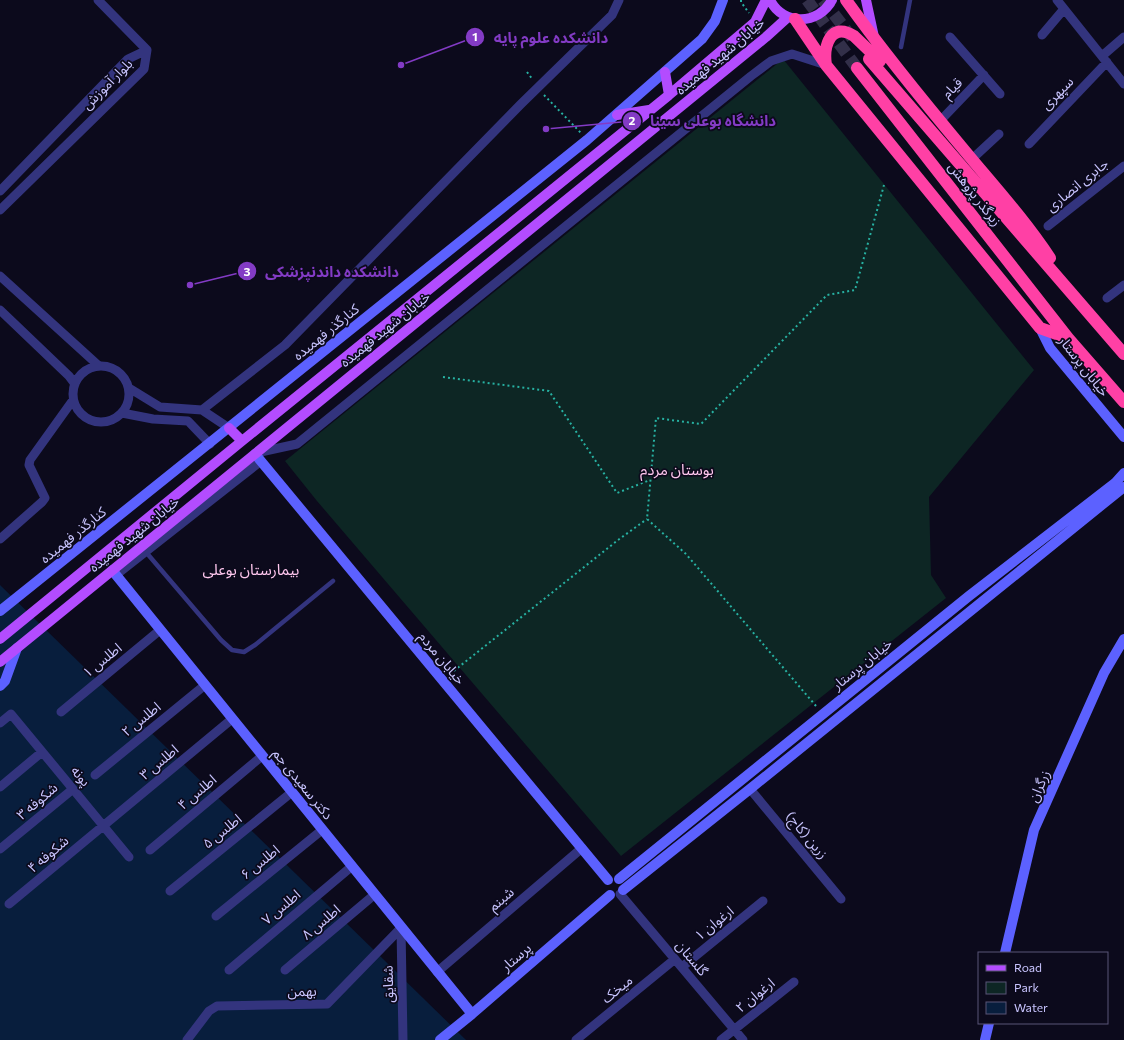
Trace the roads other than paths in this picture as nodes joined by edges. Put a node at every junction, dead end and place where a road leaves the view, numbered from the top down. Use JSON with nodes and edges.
{"nodes":[{"id":1,"x":98,"y":0,"type":"edge"},
{"id":2,"x":619,"y":0,"type":"edge"},
{"id":3,"x":723,"y":0,"type":"edge"},
{"id":4,"x":766,"y":0,"type":"edge"},
{"id":5,"x":770,"y":0,"type":"edge"},
{"id":6,"x":832,"y":0,"type":"edge"},
{"id":7,"x":846,"y":0,"type":"edge"},
{"id":8,"x":866,"y":0,"type":"edge"},
{"id":9,"x":910,"y":0,"type":"edge"},
{"id":10,"x":1057,"y":0,"type":"edge"},
{"id":11,"x":1064,"y":9,"type":"junction"},
{"id":12,"x":791,"y":18,"type":"junction"},
{"id":13,"x":1042,"y":35,"type":"dead end"},
{"id":14,"x":950,"y":37,"type":"dead end"},
{"id":15,"x":1124,"y":37,"type":"edge"},
{"id":16,"x":874,"y":39,"type":"junction"},
{"id":17,"x":901,"y":47,"type":"dead end"},
{"id":18,"x":147,"y":50,"type":"junction"},
{"id":19,"x":869,"y":59,"type":"tunnel mouth"},
{"id":20,"x":1104,"y":59,"type":"junction"},
{"id":21,"x":826,"y":65,"type":"junction"},
{"id":22,"x":857,"y":68,"type":"tunnel mouth"},
{"id":23,"x":666,"y":72,"type":"junction"},
{"id":24,"x":984,"y":75,"type":"junction"},
{"id":25,"x":1124,"y":84,"type":"edge"},
{"id":26,"x":1000,"y":94,"type":"dead end"},
{"id":27,"x":669,"y":95,"type":"junction"},
{"id":28,"x":926,"y":104,"type":"junction"},
{"id":29,"x":651,"y":109,"type":"junction"},
{"id":30,"x":617,"y":115,"type":"junction"},
{"id":31,"x":73,"y":117,"type":"junction"},
{"id":32,"x":940,"y":121,"type":"junction"},
{"id":33,"x":83,"y":128,"type":"junction"},
{"id":34,"x":999,"y":134,"type":"dead end"},
{"id":35,"x":1028,"y":144,"type":"dead end"},
{"id":36,"x":972,"y":159,"type":"junction"},
{"id":37,"x":1124,"y":166,"type":"edge"},
{"id":38,"x":0,"y":191,"type":"edge"},
{"id":39,"x":0,"y":210,"type":"edge"},
{"id":40,"x":1048,"y":226,"type":"dead end"},
{"id":41,"x":0,"y":276,"type":"edge"},
{"id":42,"x":1124,"y":285,"type":"edge"},
{"id":43,"x":1107,"y":298,"type":"dead end"},
{"id":44,"x":1081,"y":303,"type":"junction"},
{"id":45,"x":0,"y":310,"type":"edge"},
{"id":46,"x":1040,"y":328,"type":"junction"},
{"id":47,"x":1068,"y":338,"type":"junction"},
{"id":48,"x":1124,"y":354,"type":"edge"},
{"id":49,"x":99,"y":366,"type":"junction"},
{"id":50,"x":75,"y":384,"type":"junction"},
{"id":51,"x":129,"y":388,"type":"junction"},
{"id":52,"x":74,"y":400,"type":"junction"},
{"id":53,"x":1124,"y":402,"type":"edge"},
{"id":54,"x":202,"y":410,"type":"junction"},
{"id":55,"x":122,"y":413,"type":"junction"},
{"id":56,"x":229,"y":428,"type":"junction"},
{"id":57,"x":1124,"y":437,"type":"edge"},
{"id":58,"x":242,"y":441,"type":"junction"},
{"id":59,"x":210,"y":444,"type":"junction"},
{"id":60,"x":258,"y":457,"type":"junction"},
{"id":61,"x":1124,"y":473,"type":"edge"},
{"id":62,"x":1124,"y":487,"type":"edge"},
{"id":63,"x":0,"y":539,"type":"edge"},
{"id":64,"x":144,"y":549,"type":"junction"},
{"id":65,"x":114,"y":573,"type":"junction"},
{"id":66,"x":333,"y":581,"type":"dead end"},
{"id":67,"x":0,"y":611,"type":"edge"},
{"id":68,"x":160,"y":630,"type":"junction"},
{"id":69,"x":0,"y":639,"type":"edge"},
{"id":70,"x":1124,"y":639,"type":"edge"},
{"id":71,"x":17,"y":648,"type":"junction"},
{"id":72,"x":0,"y":662,"type":"edge"},
{"id":73,"x":205,"y":685,"type":"junction"},
{"id":74,"x":0,"y":686,"type":"edge"},
{"id":75,"x":61,"y":712,"type":"dead end"},
{"id":76,"x":232,"y":719,"type":"junction"},
{"id":77,"x":0,"y":723,"type":"edge"},
{"id":78,"x":42,"y":752,"type":"junction"},
{"id":79,"x":262,"y":756,"type":"junction"},
{"id":80,"x":94,"y":775,"type":"dead end"},
{"id":81,"x":0,"y":787,"type":"edge"},
{"id":82,"x":73,"y":789,"type":"junction"},
{"id":83,"x":750,"y":789,"type":"junction"},
{"id":84,"x":292,"y":792,"type":"junction"},
{"id":85,"x":104,"y":826,"type":"junction"},
{"id":86,"x":322,"y":830,"type":"junction"},
{"id":87,"x":582,"y":848,"type":"junction"},
{"id":88,"x":0,"y":849,"type":"edge"},
{"id":89,"x":150,"y":850,"type":"dead end"},
{"id":90,"x":129,"y":857,"type":"dead end"},
{"id":91,"x":352,"y":866,"type":"junction"},
{"id":92,"x":619,"y":879,"type":"junction"},
{"id":93,"x":608,"y":880,"type":"junction"},
{"id":94,"x":170,"y":891,"type":"dead end"},
{"id":95,"x":618,"y":893,"type":"junction"},
{"id":96,"x":374,"y":895,"type":"junction"},
{"id":97,"x":841,"y":899,"type":"dead end"},
{"id":98,"x":763,"y":901,"type":"dead end"},
{"id":99,"x":9,"y":904,"type":"dead end"},
{"id":100,"x":216,"y":916,"type":"dead end"},
{"id":101,"x":401,"y":928,"type":"junction"},
{"id":102,"x":1005,"y":952,"type":"edge"},
{"id":103,"x":675,"y":959,"type":"junction"},
{"id":104,"x":682,"y":967,"type":"junction"},
{"id":105,"x":229,"y":970,"type":"dead end"},
{"id":106,"x":285,"y":970,"type":"dead end"},
{"id":107,"x":437,"y":972,"type":"junction"},
{"id":108,"x":794,"y":982,"type":"dead end"},
{"id":109,"x":472,"y":1014,"type":"junction"},
{"id":110,"x":989,"y":1024,"type":"edge"},
{"id":111,"x":734,"y":1029,"type":"junction"},
{"id":112,"x":187,"y":1040,"type":"edge"},
{"id":113,"x":403,"y":1040,"type":"edge"},
{"id":114,"x":440,"y":1040,"type":"edge"},
{"id":115,"x":576,"y":1040,"type":"edge"},
{"id":116,"x":721,"y":1040,"type":"edge"},
{"id":117,"x":743,"y":1040,"type":"edge"},
{"id":118,"x":985,"y":1040,"type":"edge"}],
"edges":[{"from":1,"to":18,"type":"street"},
{"from":2,"to":54,"type":"street"},
{"from":3,"to":23,"type":"street","name":"کنارگذر فهمیده"},
{"from":4,"to":27,"type":"main road","name":"خیابان شهید فهمیده"},
{"from":5,"to":12,"type":"main road"},
{"from":6,"to":12,"type":"main road"},
{"from":7,"to":16,"type":"highway"},
{"from":8,"to":16,"type":"main road"},
{"from":9,"to":17,"type":"lane"},
{"from":10,"to":11,"type":"street"},
{"from":11,"to":13,"type":"street"},
{"from":11,"to":20,"type":"street"},
{"from":12,"to":21,"type":"highway"},
{"from":12,"to":60,"type":"main road","name":"خیابان شهید فهمیده"},
{"from":14,"to":24,"type":"street","name":"قیام"},
{"from":15,"to":20,"type":"street","name":"سپهری"},
{"from":16,"to":28,"type":"highway"},
{"from":18,"to":31,"type":"street","name":"بلوار آموزش"},
{"from":18,"to":33,"type":"street","name":"بلوار آموزش"},
{"from":19,"to":44,"type":"highway","name":"زیرگذر پژوهش"},
{"from":20,"to":25,"type":"street"},
{"from":20,"to":35,"type":"street","name":"سپهری"},
{"from":21,"to":28,"type":"highway"},
{"from":21,"to":46,"type":"highway"},
{"from":21,"to":60,"type":"street"},
{"from":22,"to":47,"type":"highway","name":"زیرگذر پژوهش"},
{"from":23,"to":27,"type":"main road"},
{"from":23,"to":30,"type":"street","name":"کنارگذر فهمیده"},
{"from":24,"to":26,"type":"street","name":"قیام"},
{"from":24,"to":32,"type":"street","name":"قیام"},
{"from":27,"to":29,"type":"main road","name":"خیابان شهید فهمیده"},
{"from":28,"to":32,"type":"highway"},
{"from":29,"to":30,"type":"main road"},
{"from":29,"to":58,"type":"main road","name":"خیابان شهید فهمیده"},
{"from":30,"to":56,"type":"street","name":"کنارگذر فهمیده"},
{"from":31,"to":33,"type":"street"},
{"from":31,"to":38,"type":"street","name":"بلوار آموزش"},
{"from":32,"to":36,"type":"highway"},
{"from":33,"to":39,"type":"street","name":"بلوار آموزش"},
{"from":34,"to":36,"type":"street"},
{"from":36,"to":44,"type":"highway"},
{"from":37,"to":40,"type":"street","name":"جابری انصاری"},
{"from":41,"to":49,"type":"street"},
{"from":42,"to":43,"type":"street"},
{"from":44,"to":48,"type":"highway"},
{"from":45,"to":50,"type":"street"},
{"from":46,"to":47,"type":"highway"},
{"from":46,"to":57,"type":"street","name":"خیابان پرستار"},
{"from":47,"to":53,"type":"highway","name":"زیرگذر پژوهش"},
{"from":49,"to":50,"type":"street"},
{"from":49,"to":51,"type":"street"},
{"from":50,"to":52,"type":"street"},
{"from":51,"to":54,"type":"street"},
{"from":51,"to":55,"type":"street"},
{"from":52,"to":55,"type":"street"},
{"from":52,"to":63,"type":"street"},
{"from":54,"to":56,"type":"street"},
{"from":55,"to":59,"type":"street"},
{"from":56,"to":58,"type":"main road"},
{"from":56,"to":59,"type":"street","name":"کنارگذر فهمیده"},
{"from":58,"to":69,"type":"main road","name":"خیابان شهید فهمیده"},
{"from":59,"to":67,"type":"street","name":"کنارگذر فهمیده"},
{"from":60,"to":64,"type":"main road","name":"خیابان شهید فهمیده"},
{"from":60,"to":87,"type":"street","name":"خیابان مردم"},
{"from":61,"to":92,"type":"street","name":"خیابان پرستار"},
{"from":62,"to":83,"type":"street","name":"خیابان پرستار"},
{"from":64,"to":65,"type":"main road","name":"خیابان شهید فهمیده"},
{"from":64,"to":66,"type":"lane"},
{"from":65,"to":68,"type":"street","name":"دکتر سعیدی جم"},
{"from":65,"to":71,"type":"main road","name":"خیابان شهید فهمیده"},
{"from":68,"to":73,"type":"street","name":"دکتر سعیدی جم"},
{"from":68,"to":75,"type":"street","name":"اطلس ۱"},
{"from":70,"to":102,"type":"street","name":"زرگران"},
{"from":71,"to":72,"type":"main road","name":"خیابان شهید فهمیده"},
{"from":71,"to":74,"type":"street"},
{"from":73,"to":76,"type":"street","name":"دکتر سعیدی جم"},
{"from":73,"to":80,"type":"street","name":"اطلس ۲"},
{"from":76,"to":79,"type":"street","name":"دکتر سعیدی جم"},
{"from":76,"to":85,"type":"street","name":"اطلس ۳"},
{"from":77,"to":78,"type":"street","name":"پونه"},
{"from":78,"to":81,"type":"street"},
{"from":78,"to":82,"type":"street","name":"پونه"},
{"from":79,"to":84,"type":"street","name":"دکتر سعیدی جم"},
{"from":79,"to":89,"type":"street","name":"اطلس ۴"},
{"from":82,"to":85,"type":"street","name":"پونه"},
{"from":82,"to":88,"type":"street","name":"شکوفه ۳"},
{"from":83,"to":95,"type":"street","name":"خیابان پرستار"},
{"from":83,"to":97,"type":"street","name":"زرین (کاج)"},
{"from":84,"to":86,"type":"street","name":"دکتر سعیدی جم"},
{"from":84,"to":94,"type":"street","name":"اطلس ۵"},
{"from":85,"to":90,"type":"street","name":"پونه"},
{"from":85,"to":99,"type":"street","name":"شکوفه ۴"},
{"from":86,"to":91,"type":"street","name":"دکتر سعیدی جم"},
{"from":86,"to":100,"type":"street","name":"اطلس ۶"},
{"from":87,"to":93,"type":"street","name":"خیابان مردم"},
{"from":87,"to":107,"type":"street","name":"شبنم"},
{"from":91,"to":96,"type":"street","name":"دکتر سعیدی جم"},
{"from":91,"to":105,"type":"street","name":"اطلس ۷"},
{"from":92,"to":93,"type":"street"},
{"from":92,"to":95,"type":"street"},
{"from":93,"to":95,"type":"street"},
{"from":95,"to":103,"type":"street","name":"گلستان"},
{"from":95,"to":109,"type":"street","name":"پرستار"},
{"from":96,"to":101,"type":"street","name":"دکتر سعیدی جم"},
{"from":96,"to":106,"type":"street","name":"اطلس ۸"},
{"from":98,"to":104,"type":"street","name":"ارغوان ۱"},
{"from":101,"to":107,"type":"street","name":"دکتر سعیدی جم"},
{"from":101,"to":112,"type":"street","name":"بهمن"},
{"from":101,"to":113,"type":"street","name":"شقایق"},
{"from":103,"to":104,"type":"street","name":"گلستان"},
{"from":103,"to":115,"type":"street","name":"میخک"},
{"from":104,"to":111,"type":"street","name":"گلستان"},
{"from":107,"to":109,"type":"street","name":"دکتر سعیدی جم"},
{"from":108,"to":111,"type":"street","name":"ارغوان ۲"},
{"from":109,"to":114,"type":"street","name":"پرستار"},
{"from":110,"to":118,"type":"street"},
{"from":111,"to":116,"type":"street","name":"ارغوان ۲"},
{"from":111,"to":117,"type":"street","name":"گلستان"}]}
